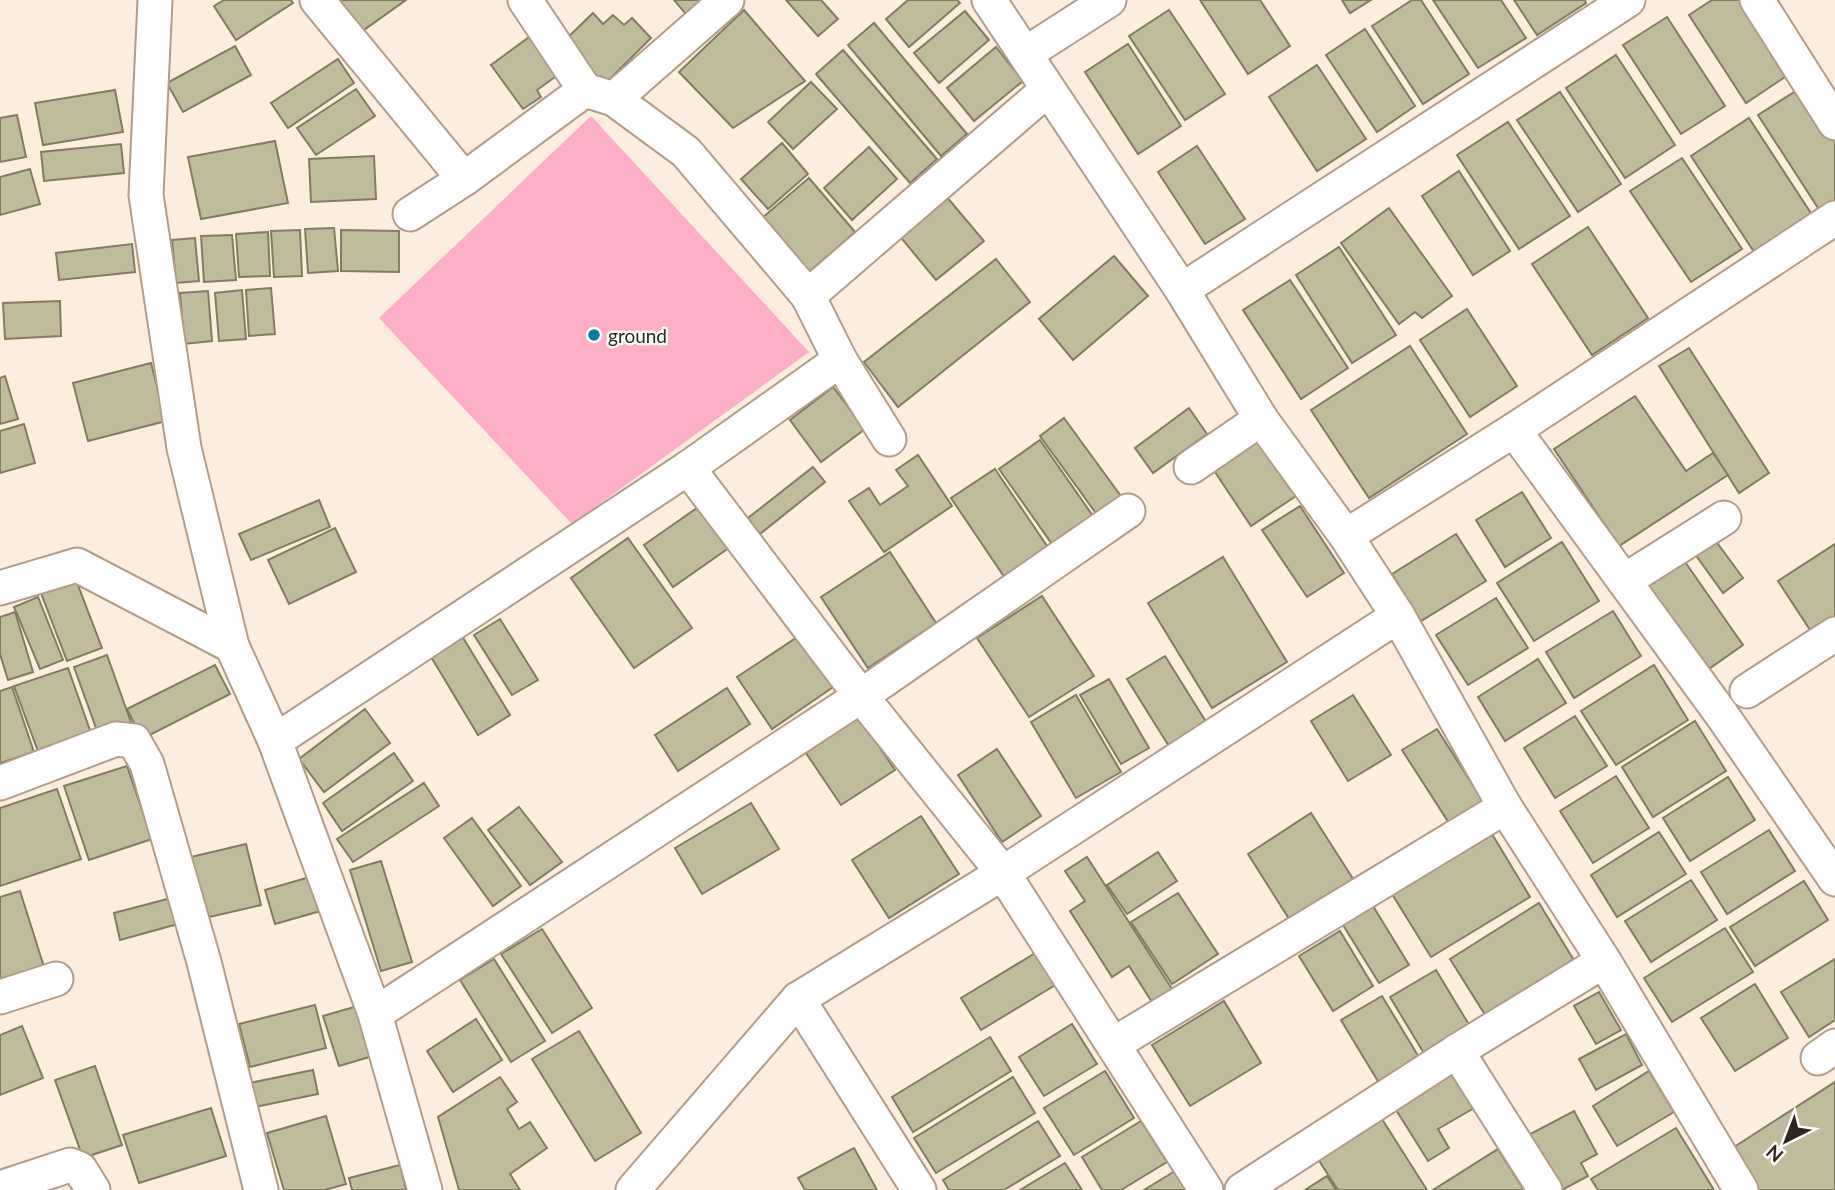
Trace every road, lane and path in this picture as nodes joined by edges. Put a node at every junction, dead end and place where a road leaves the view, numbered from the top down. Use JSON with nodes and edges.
{"nodes":[{"id":1,"x":155,"y":0,"type":"edge"},
{"id":2,"x":317,"y":0,"type":"edge"},
{"id":3,"x":525,"y":0,"type":"edge"},
{"id":4,"x":727,"y":0,"type":"edge"},
{"id":5,"x":989,"y":0,"type":"edge"},
{"id":6,"x":1109,"y":0,"type":"edge"},
{"id":7,"x":1628,"y":0,"type":"edge"},
{"id":8,"x":1757,"y":0,"type":"edge"},
{"id":9,"x":1025,"y":54,"type":"junction"},
{"id":10,"x":1047,"y":90,"type":"junction"},
{"id":11,"x":600,"y":94,"type":"junction"},
{"id":12,"x":1835,"y":123,"type":"edge"},
{"id":13,"x":464,"y":179,"type":"junction"},
{"id":14,"x":410,"y":214,"type":"dead end"},
{"id":15,"x":1835,"y":218,"type":"edge"},
{"id":16,"x":1182,"y":290,"type":"junction"},
{"id":17,"x":808,"y":296,"type":"junction"},
{"id":18,"x":840,"y":360,"type":"junction"},
{"id":19,"x":1261,"y":419,"type":"junction"},
{"id":20,"x":1514,"y":430,"type":"junction"},
{"id":21,"x":889,"y":439,"type":"dead end"},
{"id":22,"x":1191,"y":467,"type":"dead end"},
{"id":23,"x":688,"y":468,"type":"junction"},
{"id":24,"x":1128,"y":511,"type":"dead end"},
{"id":25,"x":1724,"y":518,"type":"dead end"},
{"id":26,"x":1346,"y":536,"type":"junction"},
{"id":27,"x":1624,"y":581,"type":"junction"},
{"id":28,"x":0,"y":588,"type":"edge"},
{"id":29,"x":1398,"y":616,"type":"junction"},
{"id":30,"x":1835,"y":634,"type":"edge"},
{"id":31,"x":232,"y":646,"type":"junction"},
{"id":32,"x":1747,"y":691,"type":"dead end"},
{"id":33,"x":861,"y":696,"type":"junction"},
{"id":34,"x":275,"y":741,"type":"junction"},
{"id":35,"x":0,"y":783,"type":"edge"},
{"id":36,"x":1505,"y":807,"type":"junction"},
{"id":37,"x":1003,"y":873,"type":"junction"},
{"id":38,"x":1835,"y":880,"type":"edge"},
{"id":39,"x":1604,"y":961,"type":"junction"},
{"id":40,"x":56,"y":979,"type":"dead end"},
{"id":41,"x":0,"y":997,"type":"edge"},
{"id":42,"x":798,"y":999,"type":"junction"},
{"id":43,"x":375,"y":1014,"type":"junction"},
{"id":44,"x":1114,"y":1044,"type":"junction"},
{"id":45,"x":1457,"y":1051,"type":"junction"},
{"id":46,"x":0,"y":1188,"type":"edge"},
{"id":47,"x":93,"y":1190,"type":"edge"},
{"id":48,"x":261,"y":1190,"type":"edge"},
{"id":49,"x":425,"y":1190,"type":"edge"},
{"id":50,"x":633,"y":1190,"type":"edge"},
{"id":51,"x":919,"y":1190,"type":"edge"},
{"id":52,"x":1206,"y":1190,"type":"edge"},
{"id":53,"x":1241,"y":1190,"type":"edge"},
{"id":54,"x":1545,"y":1190,"type":"edge"},
{"id":55,"x":1741,"y":1190,"type":"edge"}],
"edges":[{"from":1,"to":31,"type":"street"},
{"from":2,"to":13,"type":"street"},
{"from":3,"to":11,"type":"street"},
{"from":4,"to":11,"type":"street"},
{"from":5,"to":9,"type":"street"},
{"from":6,"to":9,"type":"street"},
{"from":7,"to":16,"type":"street"},
{"from":8,"to":12,"type":"street"},
{"from":9,"to":10,"type":"street"},
{"from":10,"to":16,"type":"street"},
{"from":10,"to":17,"type":"street"},
{"from":11,"to":13,"type":"street"},
{"from":11,"to":17,"type":"street"},
{"from":13,"to":14,"type":"street"},
{"from":15,"to":20,"type":"street"},
{"from":16,"to":19,"type":"street"},
{"from":17,"to":18,"type":"street"},
{"from":18,"to":21,"type":"street"},
{"from":18,"to":23,"type":"street"},
{"from":19,"to":22,"type":"street"},
{"from":19,"to":26,"type":"street"},
{"from":20,"to":26,"type":"street"},
{"from":20,"to":27,"type":"street"},
{"from":23,"to":33,"type":"street"},
{"from":23,"to":34,"type":"street"},
{"from":24,"to":33,"type":"street"},
{"from":25,"to":27,"type":"street"},
{"from":26,"to":29,"type":"street"},
{"from":27,"to":38,"type":"street"},
{"from":28,"to":31,"type":"street"},
{"from":29,"to":36,"type":"street"},
{"from":29,"to":37,"type":"street"},
{"from":30,"to":32,"type":"street"},
{"from":31,"to":34,"type":"street"},
{"from":33,"to":37,"type":"street"},
{"from":33,"to":43,"type":"street"},
{"from":34,"to":43,"type":"street"},
{"from":35,"to":48,"type":"street"},
{"from":36,"to":39,"type":"street"},
{"from":36,"to":44,"type":"street"},
{"from":37,"to":42,"type":"street"},
{"from":37,"to":44,"type":"street"},
{"from":39,"to":45,"type":"street"},
{"from":39,"to":55,"type":"street"},
{"from":40,"to":41,"type":"street"},
{"from":42,"to":50,"type":"street"},
{"from":42,"to":51,"type":"street"},
{"from":43,"to":49,"type":"street"},
{"from":44,"to":52,"type":"street"},
{"from":45,"to":53,"type":"street"},
{"from":45,"to":54,"type":"street"},
{"from":46,"to":47,"type":"street"}]}
